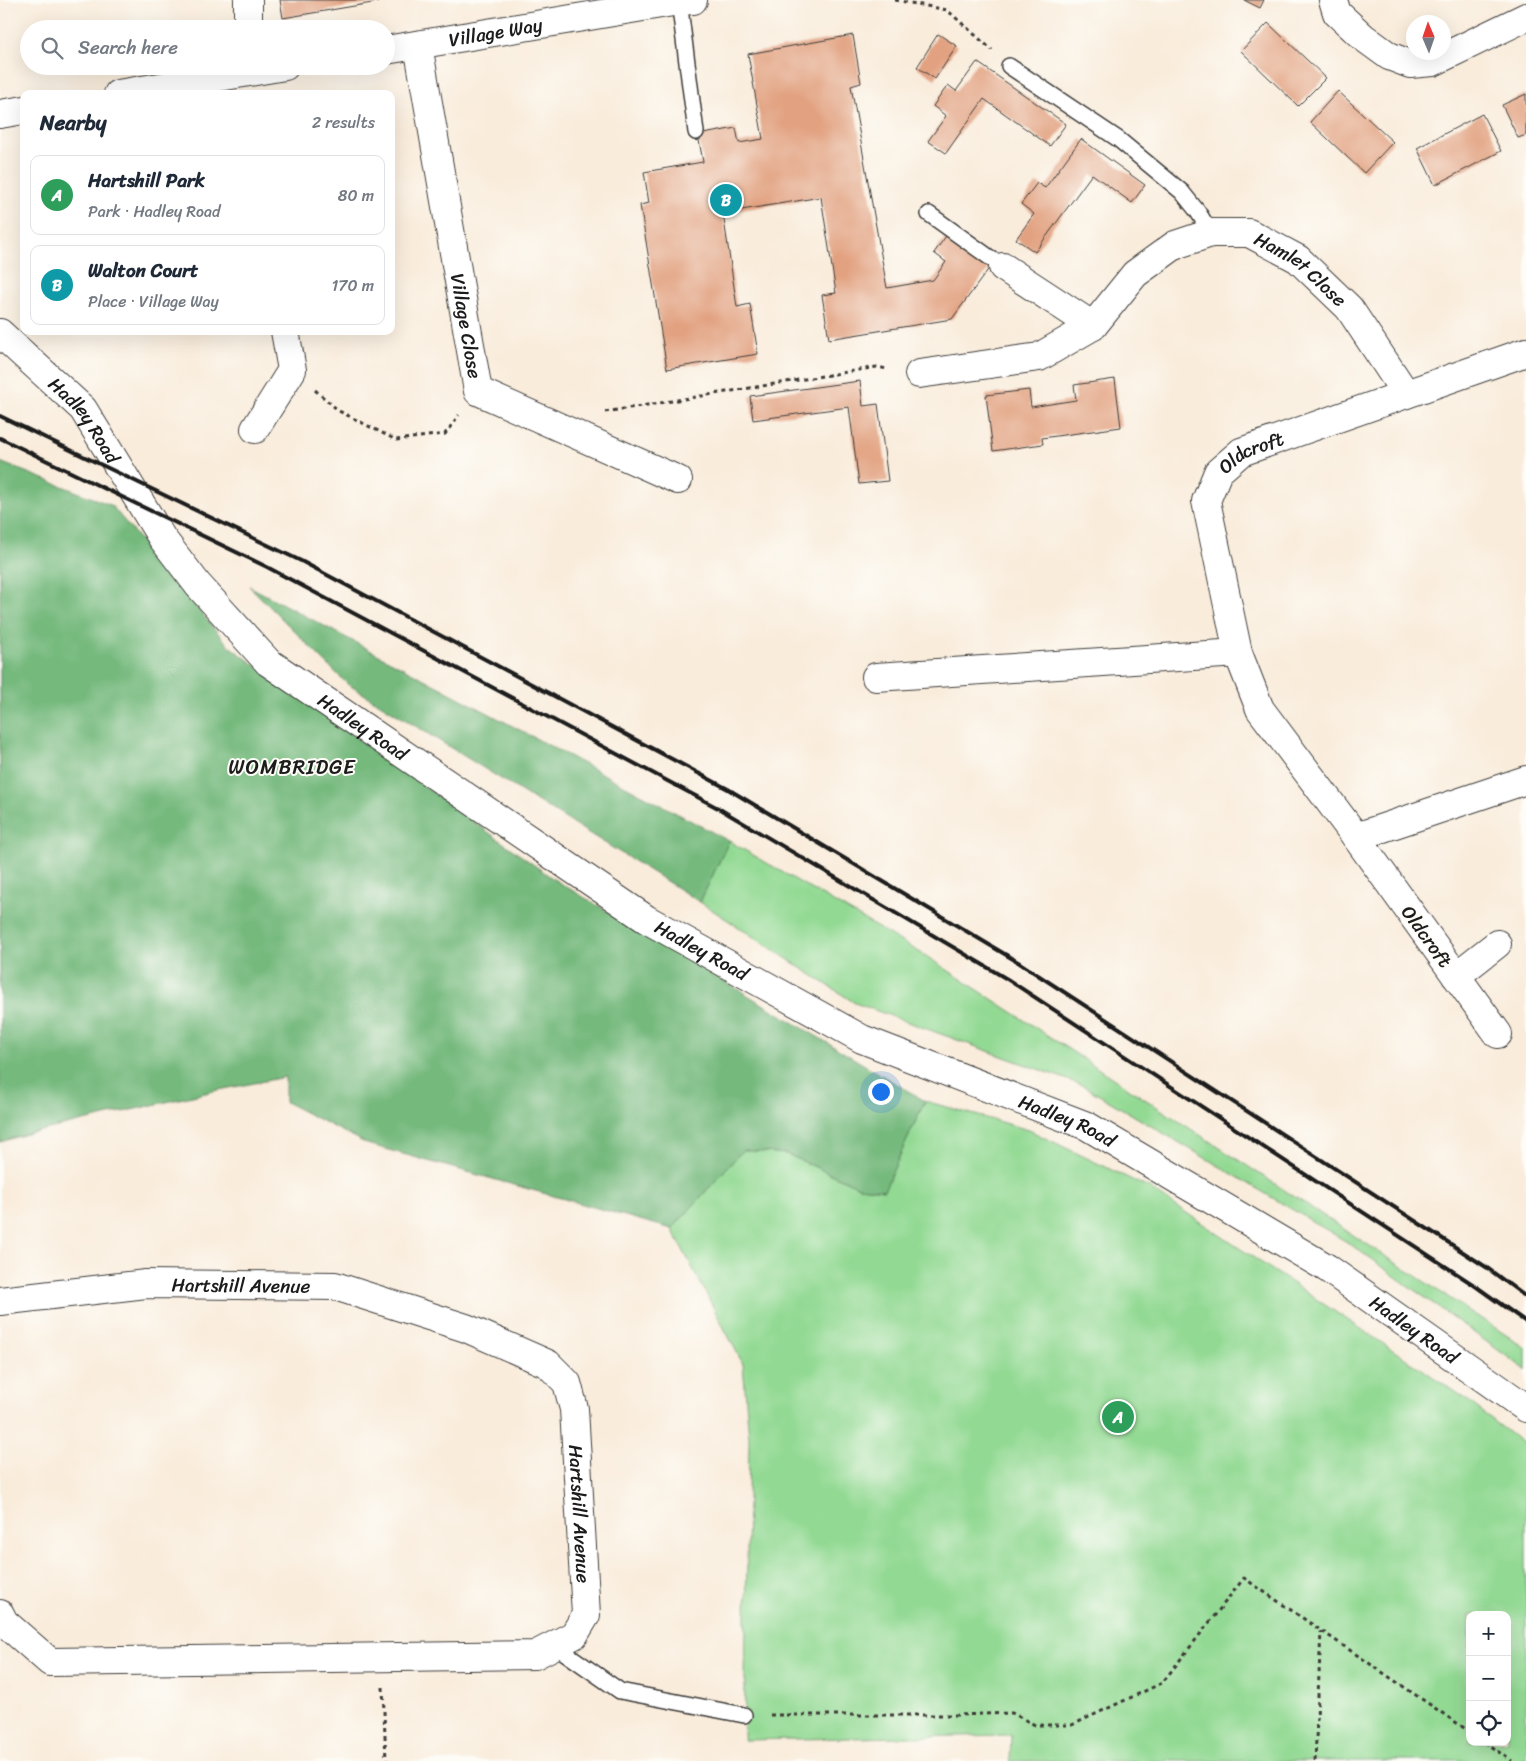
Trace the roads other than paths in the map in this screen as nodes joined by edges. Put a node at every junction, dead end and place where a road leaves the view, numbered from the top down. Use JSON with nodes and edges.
{"nodes":[{"id":1,"x":248,"y":0,"type":"edge"},
{"id":2,"x":686,"y":0,"type":"edge"},
{"id":3,"x":1332,"y":0,"type":"edge"},
{"id":4,"x":584,"y":9,"type":"edge"},
{"id":5,"x":1526,"y":17,"type":"edge"},
{"id":6,"x":248,"y":20,"type":"edge"},
{"id":7,"x":418,"y":45,"type":"junction"},
{"id":8,"x":395,"y":49,"type":"edge"},
{"id":9,"x":1009,"y":66,"type":"road end"},
{"id":10,"x":246,"y":76,"type":"edge"},
{"id":11,"x":146,"y":90,"type":"edge"},
{"id":12,"x":20,"y":111,"type":"edge"},
{"id":13,"x":0,"y":114,"type":"edge"},
{"id":14,"x":696,"y":132,"type":"dead end"},
{"id":15,"x":929,"y":214,"type":"dead end"},
{"id":16,"x":1211,"y":234,"type":"junction"},
{"id":17,"x":1003,"y":267,"type":"joint"},
{"id":18,"x":1093,"y":326,"type":"junction"},
{"id":19,"x":0,"y":333,"type":"edge"},
{"id":20,"x":286,"y":335,"type":"edge"},
{"id":21,"x":1526,"y":352,"type":"edge"},
{"id":22,"x":919,"y":374,"type":"road end"},
{"id":23,"x":1406,"y":394,"type":"junction"},
{"id":24,"x":255,"y":429,"type":"dead end"},
{"id":25,"x":678,"y":480,"type":"dead end"},
{"id":26,"x":1238,"y":653,"type":"junction"},
{"id":27,"x":876,"y":677,"type":"dead end"},
{"id":28,"x":1526,"y":780,"type":"edge"},
{"id":29,"x":1356,"y":837,"type":"junction"},
{"id":30,"x":1497,"y":944,"type":"dead end"},
{"id":31,"x":1456,"y":976,"type":"junction"},
{"id":32,"x":1498,"y":1034,"type":"dead end"},
{"id":33,"x":0,"y":1302,"type":"edge"},
{"id":34,"x":1526,"y":1408,"type":"edge"},
{"id":35,"x":0,"y":1614,"type":"edge"},
{"id":36,"x":554,"y":1645,"type":"junction"},
{"id":37,"x":744,"y":1715,"type":"road end"}],
"edges":[{"from":1,"to":6,"type":"street"},
{"from":2,"to":4,"type":"street","name":"Village Way"},
{"from":2,"to":14,"type":"lane"},
{"from":3,"to":5,"type":"street"},
{"from":4,"to":7,"type":"street","name":"Village Way"},
{"from":7,"to":8,"type":"street","name":"Village Way"},
{"from":7,"to":25,"type":"street","name":"Village Close"},
{"from":9,"to":16,"type":"lane"},
{"from":10,"to":11,"type":"street"},
{"from":12,"to":13,"type":"street"},
{"from":15,"to":17,"type":"lane"},
{"from":16,"to":18,"type":"street","name":"Hamlet Close"},
{"from":16,"to":23,"type":"street","name":"Hamlet Close"},
{"from":17,"to":18,"type":"street"},
{"from":18,"to":22,"type":"street","name":"Hamlet Close"},
{"from":19,"to":34,"type":"street","name":"Hadley Road"},
{"from":20,"to":24,"type":"street"},
{"from":21,"to":23,"type":"street","name":"Oldcroft"},
{"from":23,"to":26,"type":"street","name":"Oldcroft"},
{"from":26,"to":27,"type":"street"},
{"from":26,"to":29,"type":"street","name":"Oldcroft"},
{"from":28,"to":29,"type":"street"},
{"from":29,"to":31,"type":"street","name":"Oldcroft"},
{"from":30,"to":31,"type":"street"},
{"from":31,"to":32,"type":"street","name":"Oldcroft"},
{"from":33,"to":36,"type":"street","name":"Hartshill Avenue"},
{"from":35,"to":36,"type":"street","name":"Hartshill Avenue"},
{"from":36,"to":37,"type":"lane"}]}
